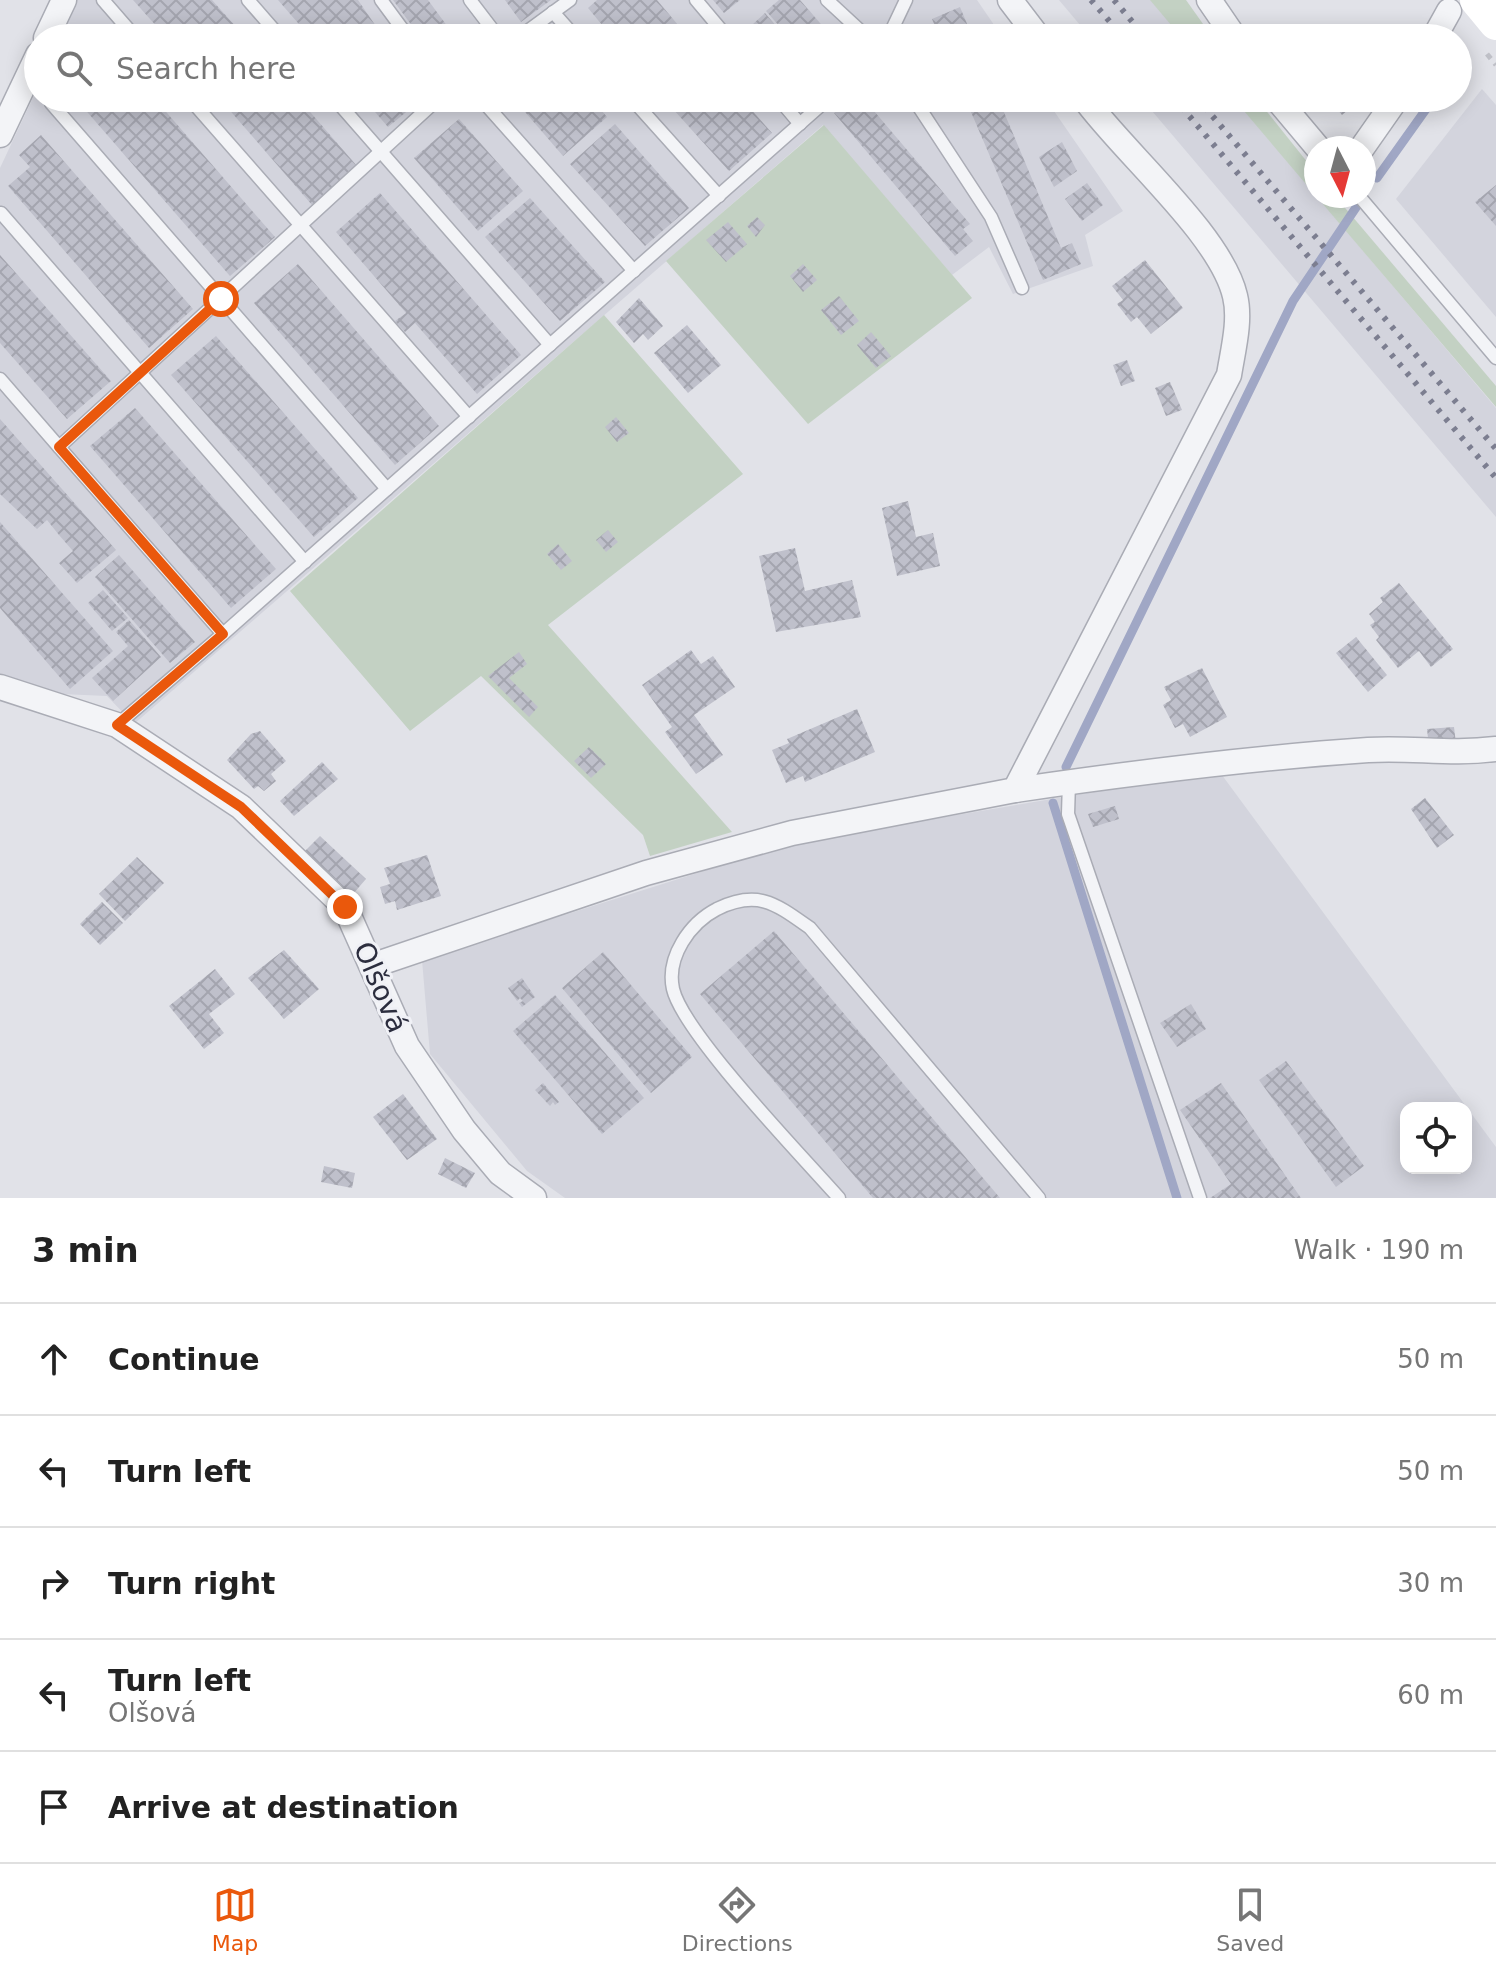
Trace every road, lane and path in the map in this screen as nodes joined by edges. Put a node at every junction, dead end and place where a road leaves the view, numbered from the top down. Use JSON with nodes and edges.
{"nodes":[{"id":1,"x":64,"y":0,"type":"edge"},
{"id":2,"x":103,"y":0,"type":"edge"},
{"id":3,"x":248,"y":0,"type":"edge"},
{"id":4,"x":381,"y":0,"type":"edge"},
{"id":5,"x":470,"y":0,"type":"edge"},
{"id":6,"x":570,"y":0,"type":"edge"},
{"id":7,"x":696,"y":0,"type":"edge"},
{"id":8,"x":827,"y":0,"type":"edge"},
{"id":9,"x":906,"y":0,"type":"edge"},
{"id":10,"x":1010,"y":0,"type":"edge"},
{"id":11,"x":1209,"y":0,"type":"edge"},
{"id":12,"x":1463,"y":6,"type":"edge"},
{"id":13,"x":553,"y":12,"type":"junction"},
{"id":14,"x":1496,"y":23,"type":"edge"},
{"id":15,"x":53,"y":24,"type":"edge"},
{"id":16,"x":124,"y":24,"type":"edge"},
{"id":17,"x":269,"y":24,"type":"edge"},
{"id":18,"x":399,"y":24,"type":"edge"},
{"id":19,"x":488,"y":24,"type":"edge"},
{"id":20,"x":537,"y":24,"type":"edge"},
{"id":21,"x":564,"y":24,"type":"edge"},
{"id":22,"x":716,"y":24,"type":"edge"},
{"id":23,"x":853,"y":24,"type":"edge"},
{"id":24,"x":895,"y":24,"type":"edge"},
{"id":25,"x":1028,"y":24,"type":"edge"},
{"id":26,"x":1225,"y":24,"type":"edge"},
{"id":27,"x":1447,"y":24,"type":"edge"},
{"id":28,"x":24,"y":84,"type":"edge"},
{"id":29,"x":59,"y":112,"type":"edge"},
{"id":30,"x":201,"y":112,"type":"edge"},
{"id":31,"x":346,"y":112,"type":"edge"},
{"id":32,"x":424,"y":112,"type":"edge"},
{"id":33,"x":492,"y":112,"type":"edge"},
{"id":34,"x":644,"y":112,"type":"edge"},
{"id":35,"x":790,"y":112,"type":"edge"},
{"id":36,"x":813,"y":112,"type":"edge"},
{"id":37,"x":922,"y":112,"type":"edge"},
{"id":38,"x":1094,"y":112,"type":"edge"},
{"id":39,"x":1288,"y":112,"type":"edge"},
{"id":40,"x":1387,"y":112,"type":"edge"},
{"id":41,"x":800,"y":124,"type":"junction"},
{"id":42,"x":0,"y":135,"type":"edge"},
{"id":43,"x":1308,"y":136,"type":"edge"},
{"id":44,"x":1370,"y":136,"type":"edge"},
{"id":45,"x":381,"y":152,"type":"junction"},
{"id":46,"x":719,"y":196,"type":"junction"},
{"id":47,"x":1369,"y":208,"type":"edge"},
{"id":48,"x":1,"y":213,"type":"edge"},
{"id":49,"x":301,"y":225,"type":"junction"},
{"id":50,"x":634,"y":271,"type":"junction"},
{"id":51,"x":1022,"y":288,"type":"dead end"},
{"id":52,"x":221,"y":299,"type":"junction"},
{"id":53,"x":550,"y":345,"type":"junction"},
{"id":54,"x":1496,"y":358,"type":"edge"},
{"id":55,"x":141,"y":372,"type":"junction"},
{"id":56,"x":0,"y":379,"type":"edge"},
{"id":57,"x":469,"y":417,"type":"junction"},
{"id":58,"x":59,"y":447,"type":"junction"},
{"id":59,"x":387,"y":489,"type":"junction"},
{"id":60,"x":305,"y":562,"type":"junction"},
{"id":61,"x":223,"y":634,"type":"junction"},
{"id":62,"x":0,"y":687,"type":"edge"},
{"id":63,"x":117,"y":725,"type":"junction"},
{"id":64,"x":1496,"y":749,"type":"edge"},
{"id":65,"x":1069,"y":782,"type":"junction"},
{"id":66,"x":1015,"y":790,"type":"junction"},
{"id":67,"x":374,"y":965,"type":"junction"},
{"id":68,"x":534,"y":1198,"type":"edge"},
{"id":69,"x":839,"y":1198,"type":"edge"},
{"id":70,"x":1039,"y":1198,"type":"edge"},
{"id":71,"x":1200,"y":1198,"type":"edge"}],
"edges":[{"from":1,"to":15,"type":"street"},
{"from":2,"to":16,"type":"lane"},
{"from":3,"to":17,"type":"lane"},
{"from":4,"to":18,"type":"lane"},
{"from":5,"to":19,"type":"lane"},
{"from":6,"to":13,"type":"lane"},
{"from":7,"to":22,"type":"lane"},
{"from":8,"to":23,"type":"lane"},
{"from":9,"to":24,"type":"lane"},
{"from":10,"to":25,"type":"street"},
{"from":11,"to":26,"type":"street"},
{"from":12,"to":14,"type":"main road"},
{"from":12,"to":27,"type":"street"},
{"from":13,"to":20,"type":"lane"},
{"from":13,"to":21,"type":"lane"},
{"from":28,"to":42,"type":"street"},
{"from":29,"to":52,"type":"lane"},
{"from":30,"to":49,"type":"lane"},
{"from":31,"to":45,"type":"lane"},
{"from":32,"to":45,"type":"lane"},
{"from":33,"to":50,"type":"lane"},
{"from":34,"to":46,"type":"lane"},
{"from":35,"to":41,"type":"lane"},
{"from":36,"to":41,"type":"lane"},
{"from":37,"to":51,"type":"lane"},
{"from":38,"to":66,"type":"street"},
{"from":39,"to":43,"type":"street"},
{"from":40,"to":44,"type":"street"},
{"from":41,"to":46,"type":"lane"},
{"from":45,"to":49,"type":"lane"},
{"from":45,"to":53,"type":"lane"},
{"from":46,"to":50,"type":"lane"},
{"from":47,"to":54,"type":"lane"},
{"from":48,"to":55,"type":"lane"},
{"from":49,"to":52,"type":"lane"},
{"from":49,"to":57,"type":"lane"},
{"from":50,"to":53,"type":"lane"},
{"from":52,"to":55,"type":"lane"},
{"from":52,"to":59,"type":"lane"},
{"from":53,"to":57,"type":"lane"},
{"from":55,"to":58,"type":"lane"},
{"from":55,"to":60,"type":"lane"},
{"from":56,"to":58,"type":"lane"},
{"from":57,"to":59,"type":"lane"},
{"from":58,"to":61,"type":"lane"},
{"from":59,"to":60,"type":"lane"},
{"from":60,"to":61,"type":"lane"},
{"from":61,"to":63,"type":"lane"},
{"from":62,"to":63,"type":"street","name":"Olšová"},
{"from":63,"to":67,"type":"street","name":"Olšová"},
{"from":64,"to":65,"type":"street"},
{"from":65,"to":66,"type":"street"},
{"from":65,"to":71,"type":"lane"},
{"from":66,"to":67,"type":"street"},
{"from":67,"to":68,"type":"street","name":"Olšová"},
{"from":69,"to":70,"type":"lane"}]}
